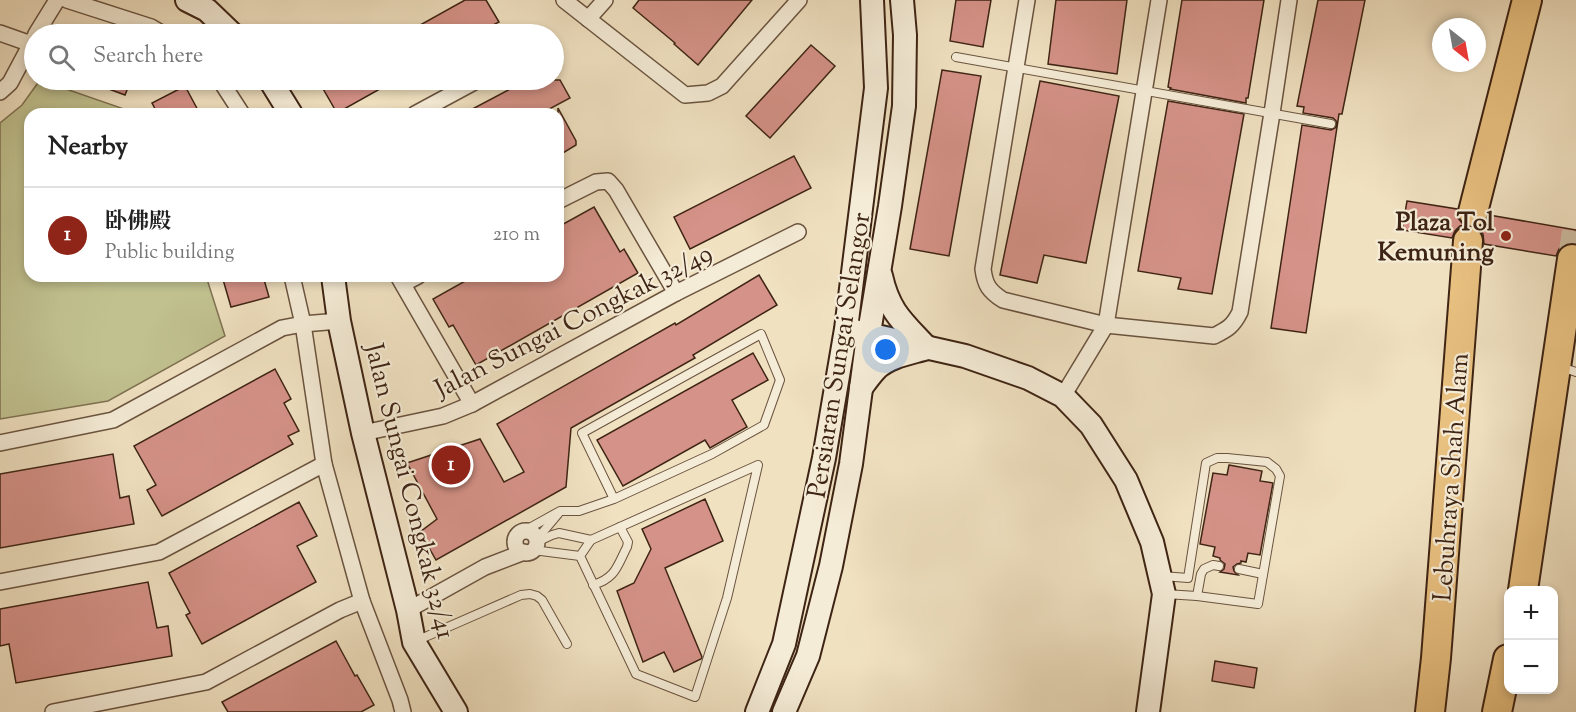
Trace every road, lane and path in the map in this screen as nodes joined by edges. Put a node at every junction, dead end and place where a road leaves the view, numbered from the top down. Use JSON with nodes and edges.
{"nodes":[{"id":1,"x":57,"y":0,"type":"edge"},
{"id":2,"x":67,"y":0,"type":"edge"},
{"id":3,"x":564,"y":0,"type":"edge"},
{"id":4,"x":605,"y":0,"type":"edge"},
{"id":5,"x":799,"y":0,"type":"edge"},
{"id":6,"x":872,"y":0,"type":"edge"},
{"id":7,"x":902,"y":0,"type":"edge"},
{"id":8,"x":1028,"y":0,"type":"edge"},
{"id":9,"x":1159,"y":0,"type":"edge"},
{"id":10,"x":1289,"y":0,"type":"edge"},
{"id":11,"x":1527,"y":0,"type":"edge"},
{"id":12,"x":203,"y":3,"type":"edge"},
{"id":13,"x":588,"y":19,"type":"junction"},
{"id":14,"x":43,"y":24,"type":"edge"},
{"id":15,"x":142,"y":24,"type":"edge"},
{"id":16,"x":223,"y":24,"type":"edge"},
{"id":17,"x":0,"y":33,"type":"edge"},
{"id":18,"x":24,"y":37,"type":"edge"},
{"id":19,"x":24,"y":57,"type":"edge"},
{"id":20,"x":956,"y":57,"type":"dead end"},
{"id":21,"x":1016,"y":69,"type":"junction"},
{"id":22,"x":226,"y":90,"type":"edge"},
{"id":23,"x":276,"y":90,"type":"edge"},
{"id":24,"x":459,"y":90,"type":"edge"},
{"id":25,"x":1144,"y":91,"type":"junction"},
{"id":26,"x":0,"y":92,"type":"edge"},
{"id":27,"x":238,"y":108,"type":"edge"},
{"id":28,"x":287,"y":108,"type":"edge"},
{"id":29,"x":426,"y":108,"type":"edge"},
{"id":30,"x":1272,"y":112,"type":"junction"},
{"id":31,"x":1331,"y":123,"type":"dead end"},
{"id":32,"x":564,"y":198,"type":"edge"},
{"id":33,"x":1473,"y":212,"type":"dead end"},
{"id":34,"x":798,"y":232,"type":"dead end"},
{"id":35,"x":1468,"y":241,"type":"dead end"},
{"id":36,"x":1572,"y":259,"type":"dead end"},
{"id":37,"x":880,"y":272,"type":"junction"},
{"id":38,"x":293,"y":282,"type":"edge"},
{"id":39,"x":334,"y":282,"type":"edge"},
{"id":40,"x":402,"y":282,"type":"edge"},
{"id":41,"x":676,"y":293,"type":"junction"},
{"id":42,"x":339,"y":321,"type":"junction"},
{"id":43,"x":303,"y":324,"type":"junction"},
{"id":44,"x":1106,"y":325,"type":"junction"},
{"id":45,"x":846,"y":329,"type":"junction"},
{"id":46,"x":869,"y":334,"type":"junction"},
{"id":47,"x":927,"y":348,"type":"junction"},
{"id":48,"x":1566,"y":369,"type":"edge"},
{"id":49,"x":861,"y":388,"type":"junction"},
{"id":50,"x":1064,"y":396,"type":"junction"},
{"id":51,"x":472,"y":404,"type":"junction"},
{"id":52,"x":363,"y":433,"type":"junction"},
{"id":53,"x":0,"y":443,"type":"edge"},
{"id":54,"x":324,"y":464,"type":"junction"},
{"id":55,"x":614,"y":499,"type":"junction"},
{"id":56,"x":560,"y":511,"type":"junction"},
{"id":57,"x":620,"y":527,"type":"junction"},
{"id":58,"x":591,"y":540,"type":"junction"},
{"id":59,"x":529,"y":542,"type":"junction"},
{"id":60,"x":580,"y":556,"type":"junction"},
{"id":61,"x":1219,"y":566,"type":"dead end"},
{"id":62,"x":1239,"y":569,"type":"dead end"},
{"id":63,"x":1263,"y":574,"type":"junction"},
{"id":64,"x":1188,"y":578,"type":"junction"},
{"id":65,"x":1200,"y":580,"type":"junction"},
{"id":66,"x":0,"y":582,"type":"edge"},
{"id":67,"x":593,"y":585,"type":"junction"},
{"id":68,"x":1162,"y":585,"type":"junction"},
{"id":69,"x":1524,"y":586,"type":"edge"},
{"id":70,"x":1197,"y":596,"type":"junction"},
{"id":71,"x":362,"y":601,"type":"junction"},
{"id":72,"x":408,"y":610,"type":"junction"},
{"id":73,"x":414,"y":642,"type":"junction"},
{"id":74,"x":567,"y":644,"type":"dead end"},
{"id":75,"x":1504,"y":681,"type":"edge"},
{"id":76,"x":402,"y":706,"type":"edge"},
{"id":77,"x":53,"y":712,"type":"edge"},
{"id":78,"x":456,"y":712,"type":"edge"},
{"id":79,"x":757,"y":712,"type":"edge"},
{"id":80,"x":784,"y":712,"type":"edge"},
{"id":81,"x":1148,"y":712,"type":"edge"},
{"id":82,"x":1430,"y":712,"type":"edge"},
{"id":83,"x":1497,"y":712,"type":"edge"}],
"edges":[{"from":1,"to":14,"type":"street"},
{"from":2,"to":15,"type":"street"},
{"from":3,"to":13,"type":"street"},
{"from":4,"to":13,"type":"street"},
{"from":5,"to":13,"type":"street"},
{"from":6,"to":45,"type":"main road","name":"Persiaran Sungai Selangor"},
{"from":7,"to":37,"type":"main road","name":"Persiaran Sungai Selangor"},
{"from":8,"to":21,"type":"street"},
{"from":9,"to":25,"type":"street"},
{"from":10,"to":30,"type":"street"},
{"from":11,"to":33,"type":"highway"},
{"from":12,"to":16,"type":"main road"},
{"from":17,"to":18,"type":"street"},
{"from":19,"to":26,"type":"street"},
{"from":20,"to":21,"type":"lane"},
{"from":21,"to":25,"type":"lane"},
{"from":21,"to":44,"type":"street"},
{"from":22,"to":27,"type":"street"},
{"from":23,"to":28,"type":"main road"},
{"from":24,"to":29,"type":"street"},
{"from":25,"to":30,"type":"lane"},
{"from":25,"to":44,"type":"street"},
{"from":30,"to":31,"type":"lane"},
{"from":30,"to":44,"type":"street"},
{"from":32,"to":41,"type":"street"},
{"from":34,"to":41,"type":"street","name":"Jalan Sungai Congkak 32/49"},
{"from":35,"to":82,"type":"highway","name":"Lebuhraya Shah Alam"},
{"from":36,"to":48,"type":"highway"},
{"from":37,"to":46,"type":"main road","name":"Persiaran Sungai Selangor"},
{"from":37,"to":47,"type":"main road"},
{"from":38,"to":43,"type":"street"},
{"from":39,"to":42,"type":"main road","name":"Jalan Sungai Congkak 32/41"},
{"from":40,"to":51,"type":"street"},
{"from":41,"to":51,"type":"street","name":"Jalan Sungai Congkak 32/49"},
{"from":42,"to":43,"type":"street"},
{"from":42,"to":52,"type":"main road","name":"Jalan Sungai Congkak 32/41"},
{"from":43,"to":53,"type":"street"},
{"from":43,"to":54,"type":"street"},
{"from":44,"to":50,"type":"street"},
{"from":45,"to":46,"type":"main road"},
{"from":45,"to":79,"type":"main road","name":"Persiaran Sungai Selangor"},
{"from":46,"to":47,"type":"main road"},
{"from":46,"to":49,"type":"main road","name":"Persiaran Sungai Selangor"},
{"from":47,"to":49,"type":"main road"},
{"from":47,"to":50,"type":"main road"},
{"from":48,"to":69,"type":"highway"},
{"from":49,"to":80,"type":"main road","name":"Persiaran Sungai Selangor"},
{"from":50,"to":68,"type":"main road"},
{"from":51,"to":52,"type":"street","name":"Jalan Sungai Congkak 32/49"},
{"from":52,"to":72,"type":"main road","name":"Jalan Sungai Congkak 32/41"},
{"from":54,"to":66,"type":"street"},
{"from":54,"to":71,"type":"street"},
{"from":55,"to":55,"type":"lane"},
{"from":55,"to":56,"type":"lane"},
{"from":56,"to":59,"type":"lane"},
{"from":56,"to":59,"type":"lane"},
{"from":57,"to":58,"type":"lane"},
{"from":57,"to":67,"type":"lane"},
{"from":57,"to":67,"type":"lane"},
{"from":58,"to":59,"type":"lane"},
{"from":58,"to":60,"type":"lane"},
{"from":59,"to":60,"type":"lane"},
{"from":59,"to":72,"type":"street"},
{"from":60,"to":67,"type":"lane"},
{"from":61,"to":65,"type":"lane"},
{"from":62,"to":63,"type":"lane"},
{"from":63,"to":64,"type":"lane"},
{"from":63,"to":70,"type":"lane"},
{"from":64,"to":65,"type":"lane"},
{"from":64,"to":68,"type":"lane"},
{"from":65,"to":70,"type":"lane"},
{"from":68,"to":70,"type":"lane"},
{"from":68,"to":81,"type":"main road"},
{"from":71,"to":76,"type":"street"},
{"from":71,"to":77,"type":"street"},
{"from":72,"to":73,"type":"main road","name":"Jalan Sungai Congkak 32/41"},
{"from":73,"to":74,"type":"lane"},
{"from":73,"to":78,"type":"main road","name":"Jalan Sungai Congkak 32/41"},
{"from":75,"to":83,"type":"highway"}]}
